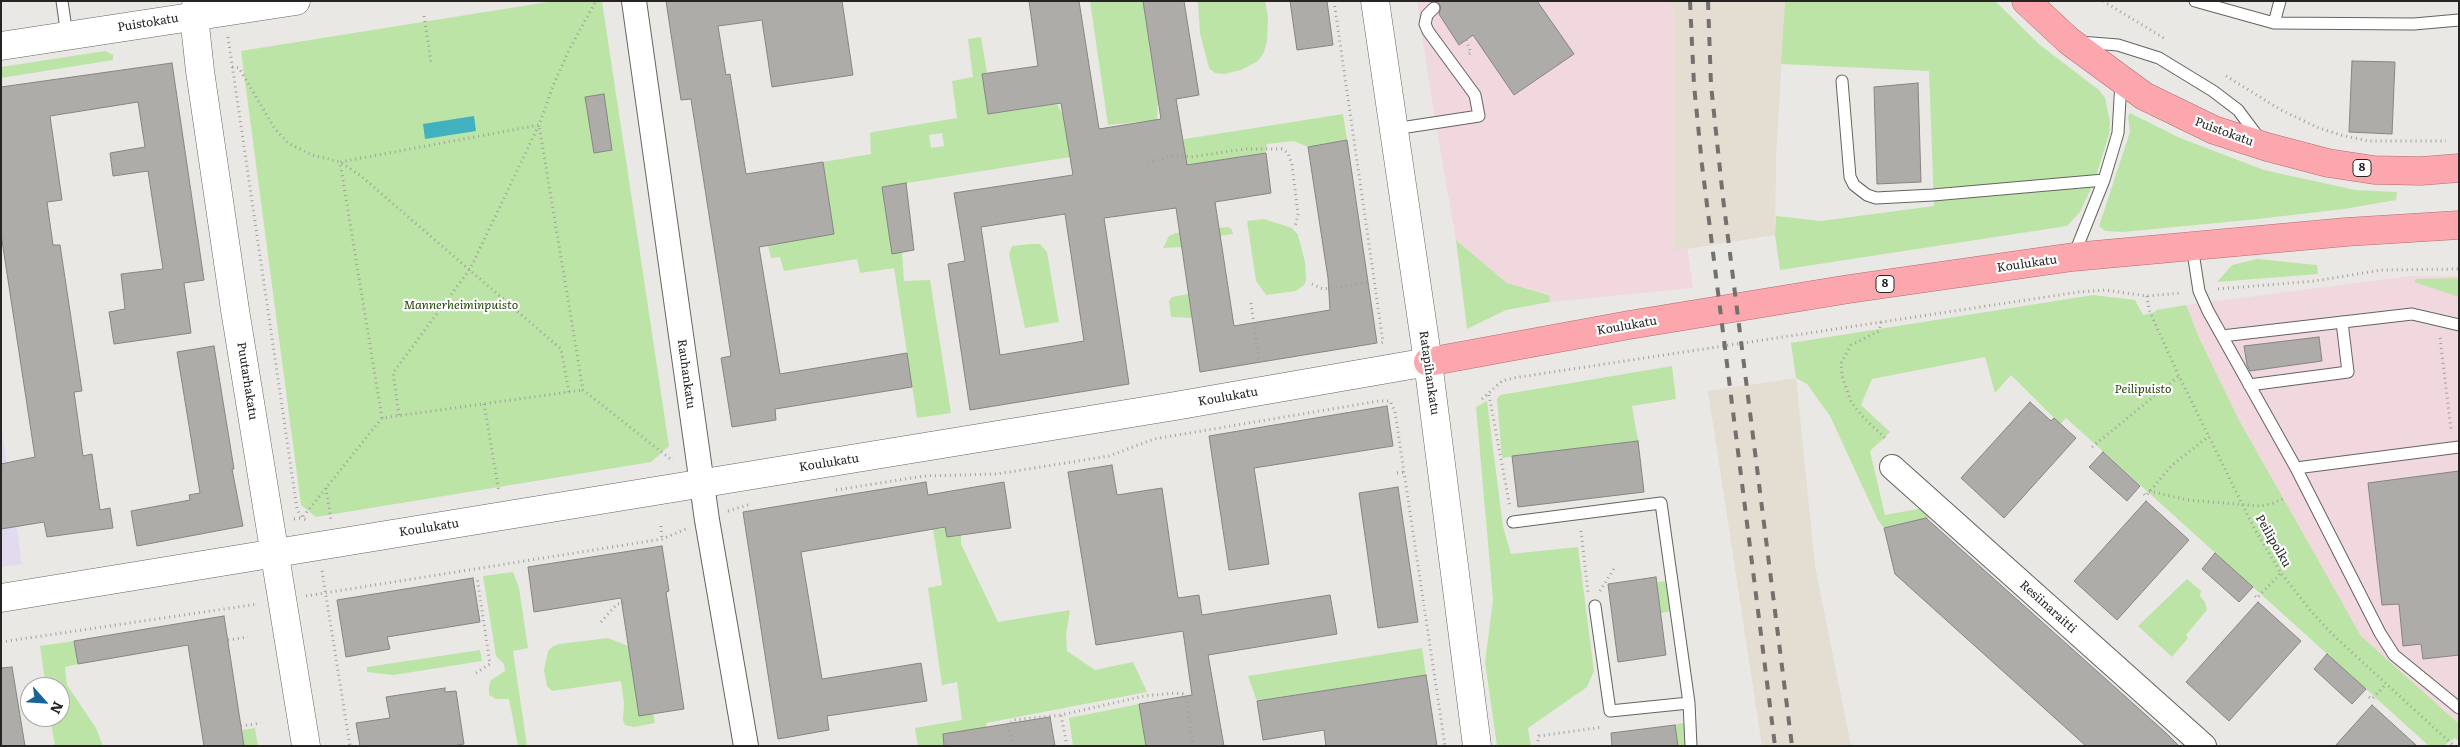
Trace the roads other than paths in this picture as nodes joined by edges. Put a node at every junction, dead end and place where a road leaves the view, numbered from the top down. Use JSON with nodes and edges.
{"nodes":[{"id":1,"x":62,"y":1,"type":"edge"},
{"id":2,"x":296,"y":1,"type":"edge"},
{"id":3,"x":634,"y":1,"type":"edge"},
{"id":4,"x":1376,"y":1,"type":"edge"},
{"id":5,"x":2026,"y":1,"type":"edge"},
{"id":6,"x":2195,"y":1,"type":"edge"},
{"id":7,"x":2280,"y":1,"type":"edge"},
{"id":8,"x":192,"y":6,"type":"edge"},
{"id":9,"x":1434,"y":8,"type":"dead end"},
{"id":10,"x":2459,"y":20,"type":"edge"},
{"id":11,"x":2274,"y":23,"type":"junction"},
{"id":12,"x":67,"y":36,"type":"junction"},
{"id":13,"x":2069,"y":41,"type":"junction"},
{"id":14,"x":1,"y":46,"type":"edge"},
{"id":15,"x":2122,"y":80,"type":"junction"},
{"id":16,"x":1842,"y":81,"type":"dead end"},
{"id":17,"x":1394,"y":129,"type":"junction"},
{"id":18,"x":2267,"y":147,"type":"junction"},
{"id":19,"x":2459,"y":168,"type":"edge"},
{"id":20,"x":2104,"y":180,"type":"junction"},
{"id":21,"x":2459,"y":225,"type":"edge"},
{"id":22,"x":2192,"y":246,"type":"junction"},
{"id":23,"x":2073,"y":257,"type":"junction"},
{"id":24,"x":2342,"y":322,"type":"junction"},
{"id":25,"x":2459,"y":325,"type":"edge"},
{"id":26,"x":2222,"y":336,"type":"junction"},
{"id":27,"x":1428,"y":362,"type":"junction"},
{"id":28,"x":2249,"y":385,"type":"junction"},
{"id":29,"x":2459,"y":447,"type":"edge"},
{"id":30,"x":1892,"y":468,"type":"dead end"},
{"id":31,"x":2296,"y":468,"type":"junction"},
{"id":32,"x":701,"y":484,"type":"junction"},
{"id":33,"x":1512,"y":522,"type":"road end"},
{"id":34,"x":275,"y":552,"type":"junction"},
{"id":35,"x":1,"y":598,"type":"edge"},
{"id":36,"x":1595,"y":606,"type":"road end"},
{"id":37,"x":1689,"y":703,"type":"junction"},
{"id":38,"x":2459,"y":708,"type":"edge"},
{"id":39,"x":306,"y":746,"type":"edge"},
{"id":40,"x":746,"y":746,"type":"edge"},
{"id":41,"x":1477,"y":746,"type":"edge"},
{"id":42,"x":1691,"y":746,"type":"edge"},
{"id":43,"x":2204,"y":746,"type":"edge"}],
"edges":[{"from":1,"to":12,"type":"lane"},
{"from":2,"to":8,"type":"main road","name":"Puistokatu"},
{"from":3,"to":32,"type":"street","name":"Rauhankatu"},
{"from":4,"to":17,"type":"main road","name":"Ratapihankatu"},
{"from":5,"to":13,"type":"highway","name":"Puistokatu","number":"8"},
{"from":6,"to":11,"type":"lane"},
{"from":7,"to":11,"type":"lane"},
{"from":8,"to":12,"type":"main road","name":"Puistokatu"},
{"from":8,"to":34,"type":"main road","name":"Puutarhakatu"},
{"from":9,"to":17,"type":"lane"},
{"from":10,"to":11,"type":"lane"},
{"from":12,"to":14,"type":"main road","name":"Puistokatu"},
{"from":13,"to":15,"type":"highway","name":"Puistokatu","number":"8"},
{"from":13,"to":18,"type":"lane"},
{"from":15,"to":18,"type":"highway","name":"Puistokatu","number":"8"},
{"from":15,"to":20,"type":"lane"},
{"from":16,"to":20,"type":"lane"},
{"from":17,"to":27,"type":"main road","name":"Ratapihankatu"},
{"from":18,"to":19,"type":"highway","name":"Puistokatu","number":"8"},
{"from":20,"to":23,"type":"lane"},
{"from":21,"to":22,"type":"highway","name":"Koulukatu","number":"8"},
{"from":22,"to":23,"type":"highway","name":"Koulukatu","number":"8"},
{"from":22,"to":26,"type":"lane"},
{"from":23,"to":27,"type":"highway","name":"Koulukatu","number":"8"},
{"from":24,"to":25,"type":"lane"},
{"from":24,"to":26,"type":"lane"},
{"from":24,"to":28,"type":"lane"},
{"from":26,"to":28,"type":"lane"},
{"from":27,"to":32,"type":"main road","name":"Koulukatu","number":"8"},
{"from":27,"to":41,"type":"main road","name":"Ratapihankatu"},
{"from":28,"to":31,"type":"lane"},
{"from":29,"to":31,"type":"lane"},
{"from":30,"to":43,"type":"street","name":"Resiinaraitti"},
{"from":31,"to":38,"type":"lane"},
{"from":32,"to":34,"type":"main road","name":"Koulukatu","number":"8"},
{"from":32,"to":40,"type":"street","name":"Rauhankatu"},
{"from":33,"to":37,"type":"lane"},
{"from":34,"to":35,"type":"main road","name":"Koulukatu","number":"8"},
{"from":34,"to":39,"type":"main road","name":"Puutarhakatu"},
{"from":36,"to":37,"type":"lane"},
{"from":37,"to":42,"type":"lane"}]}
